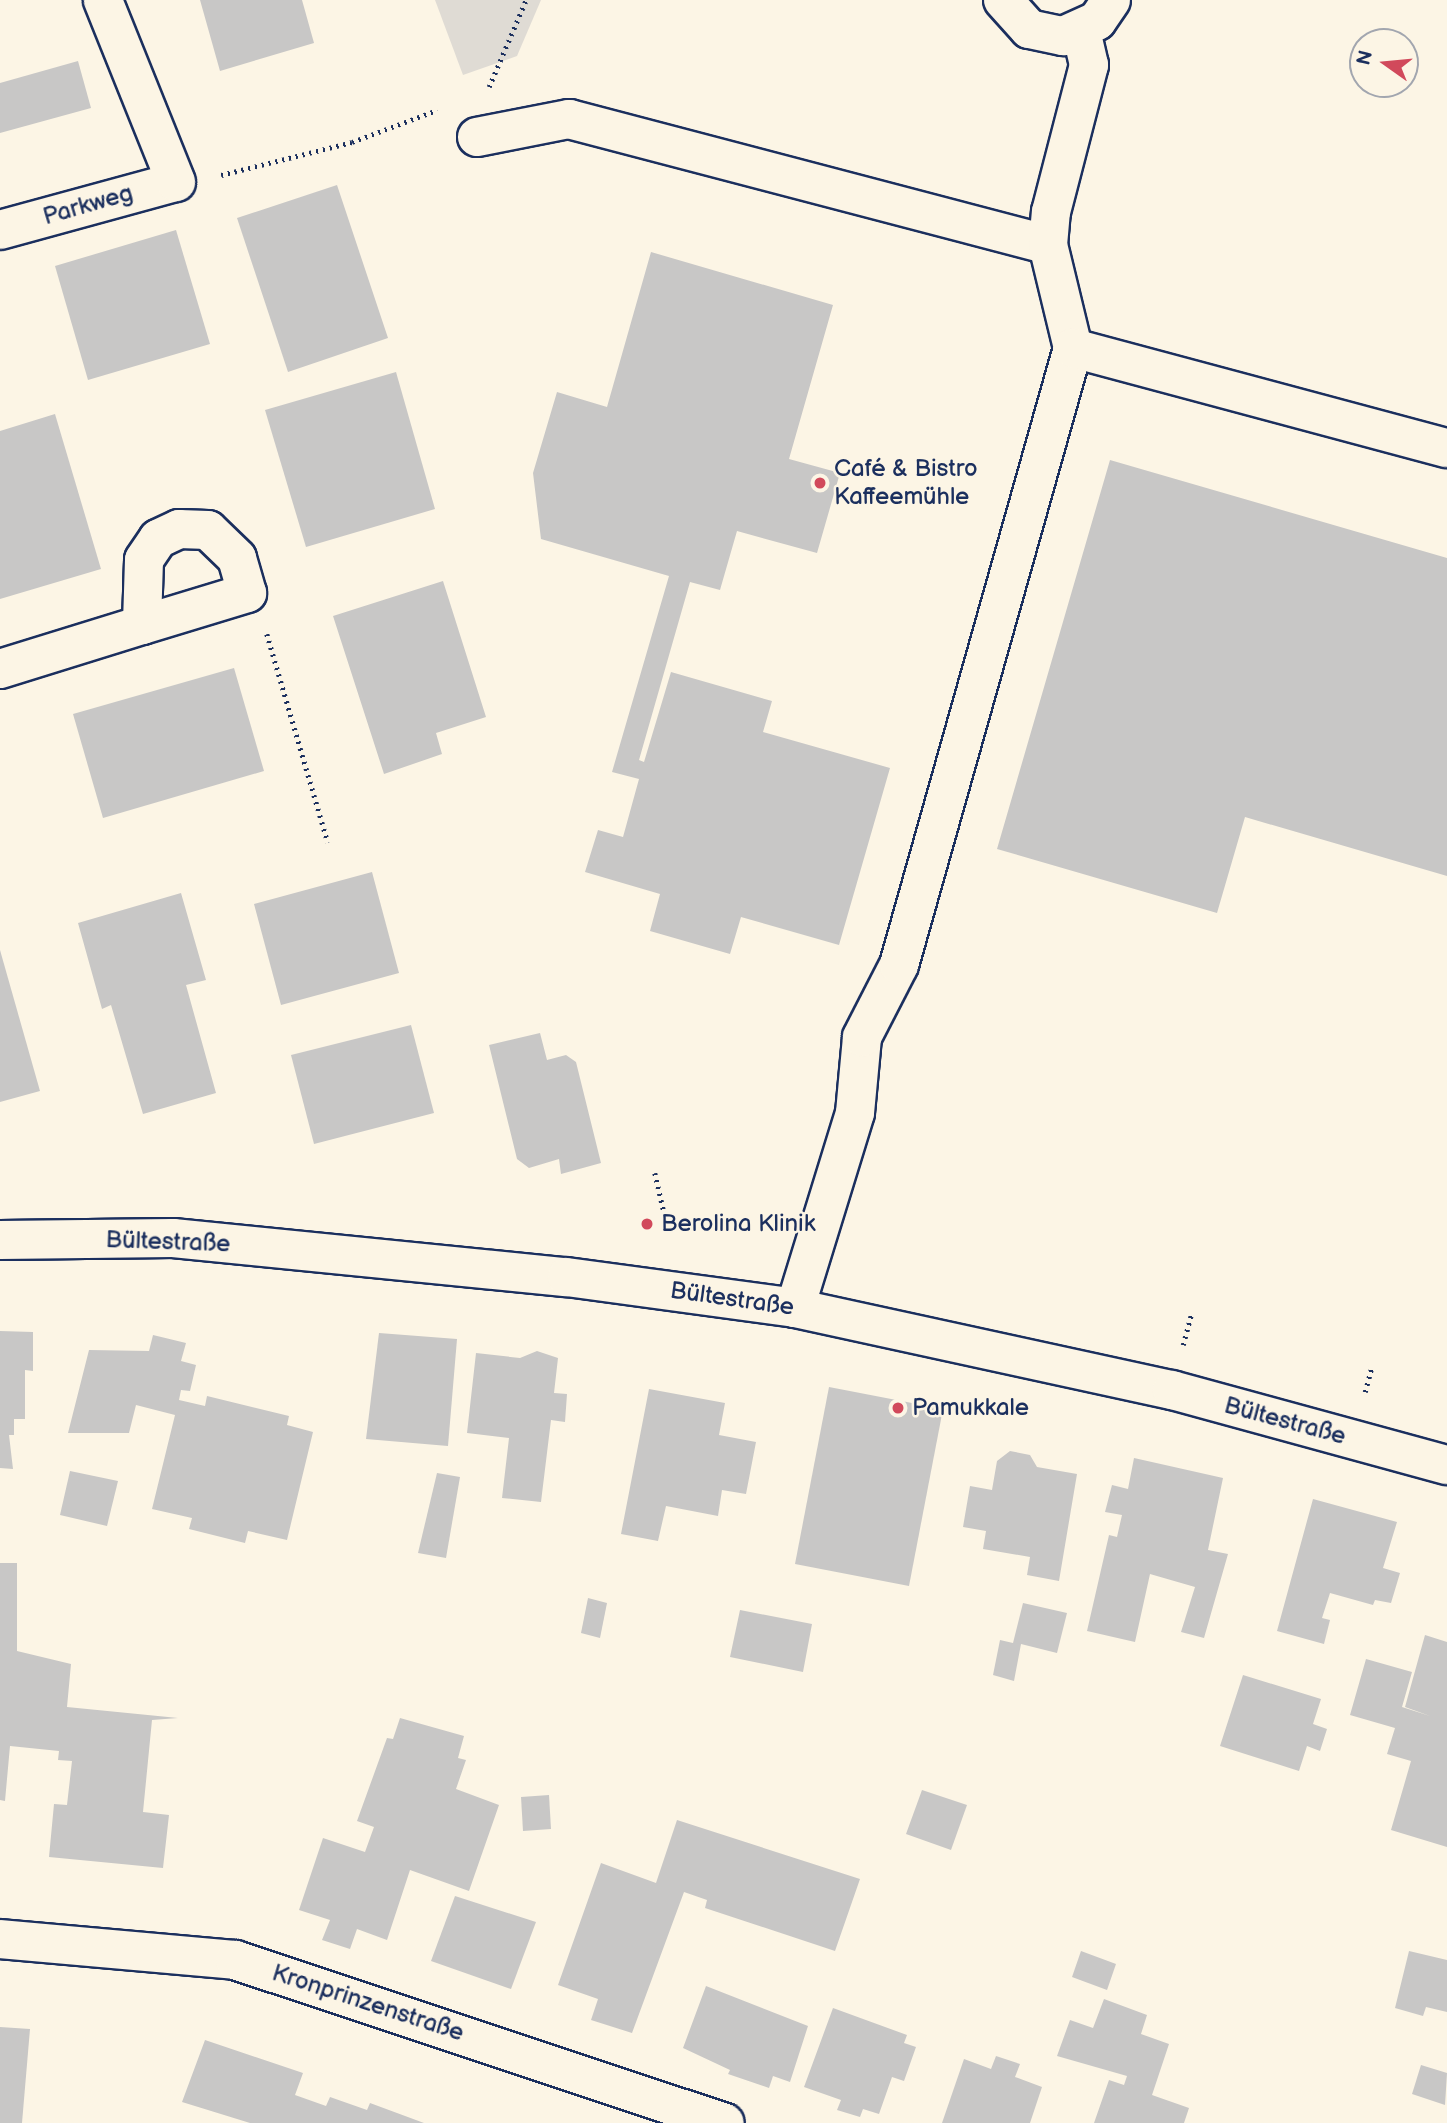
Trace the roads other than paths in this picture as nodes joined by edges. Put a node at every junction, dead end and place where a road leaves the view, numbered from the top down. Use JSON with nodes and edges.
{"nodes":[{"id":1,"x":103,"y":0,"type":"edge"},
{"id":2,"x":1003,"y":0,"type":"edge"},
{"id":3,"x":1111,"y":0,"type":"edge"},
{"id":4,"x":1081,"y":32,"type":"junction"},
{"id":5,"x":477,"y":136,"type":"dead end"},
{"id":6,"x":0,"y":230,"type":"edge"},
{"id":7,"x":1048,"y":245,"type":"junction"},
{"id":8,"x":1073,"y":348,"type":"junction"},
{"id":9,"x":1447,"y":448,"type":"edge"},
{"id":10,"x":142,"y":625,"type":"junction"},
{"id":11,"x":0,"y":669,"type":"edge"},
{"id":12,"x":0,"y":1240,"type":"edge"},
{"id":13,"x":795,"y":1308,"type":"junction"},
{"id":14,"x":1447,"y":1465,"type":"edge"},
{"id":15,"x":0,"y":1939,"type":"edge"},
{"id":16,"x":724,"y":2123,"type":"edge"}],
"edges":[{"from":1,"to":6,"type":"street","name":"Parkweg"},
{"from":2,"to":4,"type":"street"},
{"from":3,"to":4,"type":"street"},
{"from":4,"to":7,"type":"street"},
{"from":5,"to":7,"type":"street"},
{"from":7,"to":8,"type":"street"},
{"from":8,"to":9,"type":"street"},
{"from":8,"to":13,"type":"street"},
{"from":10,"to":10,"type":"street"},
{"from":10,"to":11,"type":"street"},
{"from":12,"to":13,"type":"street","name":"Bültestraße"},
{"from":13,"to":14,"type":"street","name":"Bültestraße"},
{"from":15,"to":16,"type":"street","name":"Kronprinzenstraße"}]}
